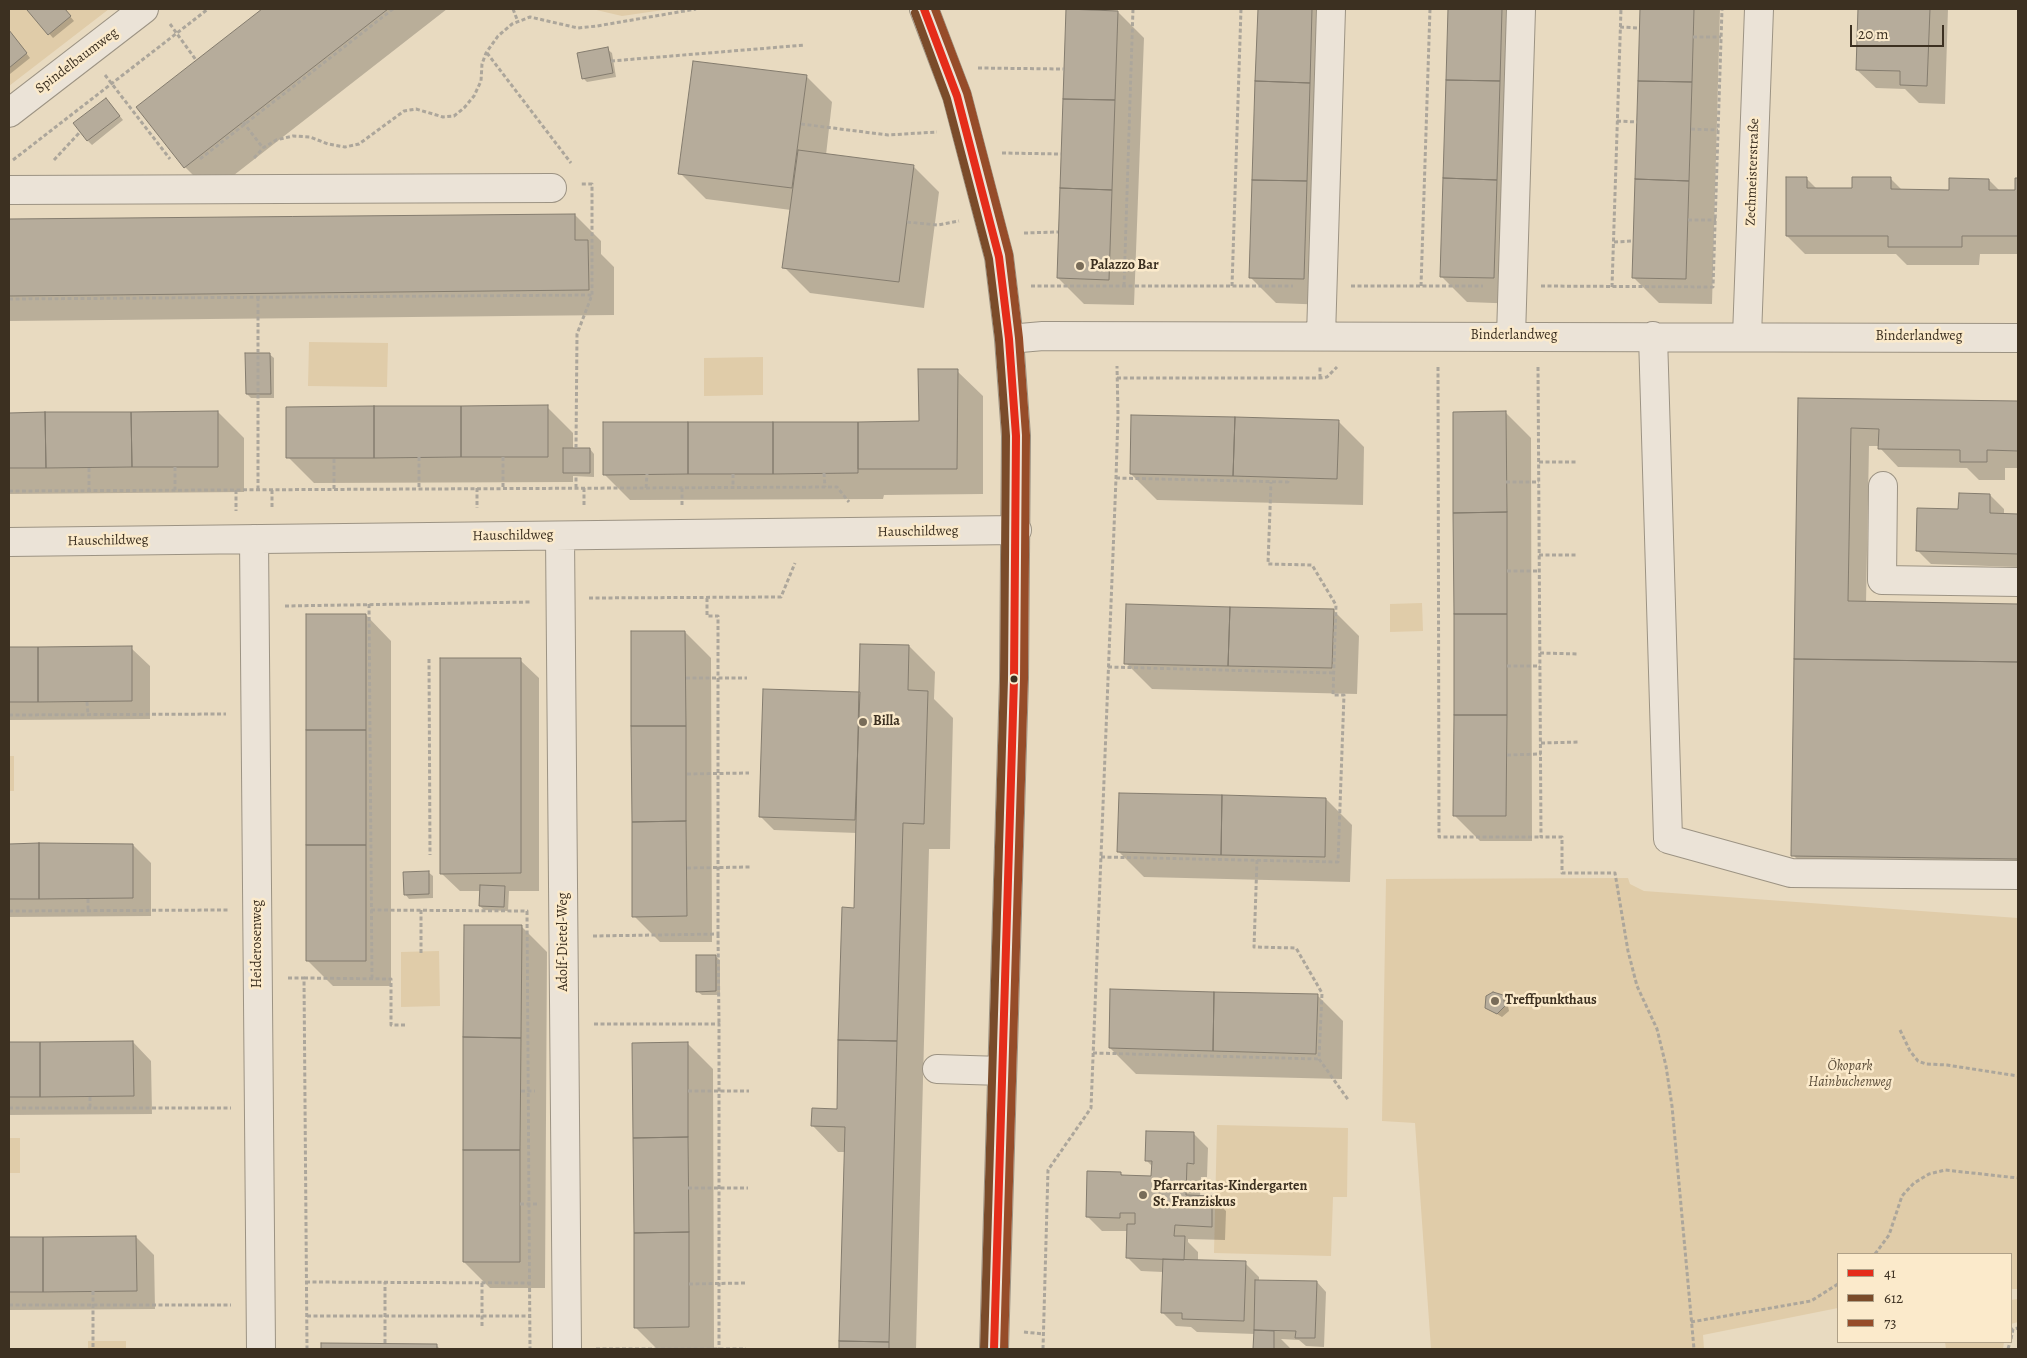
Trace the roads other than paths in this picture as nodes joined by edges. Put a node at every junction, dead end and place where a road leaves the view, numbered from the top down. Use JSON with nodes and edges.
{"nodes":[{"id":1,"x":924,"y":9,"type":"edge"},
{"id":2,"x":1331,"y":9,"type":"edge"},
{"id":3,"x":1521,"y":9,"type":"edge"},
{"id":4,"x":1759,"y":9,"type":"edge"},
{"id":5,"x":156,"y":15,"type":"edge"},
{"id":6,"x":9,"y":113,"type":"edge"},
{"id":7,"x":552,"y":188,"type":"dead end"},
{"id":8,"x":9,"y":190,"type":"edge"},
{"id":9,"x":1321,"y":336,"type":"junction"},
{"id":10,"x":1511,"y":336,"type":"junction"},
{"id":11,"x":1653,"y":336,"type":"junction"},
{"id":12,"x":1747,"y":336,"type":"junction"},
{"id":13,"x":2018,"y":338,"type":"edge"},
{"id":14,"x":1009,"y":339,"type":"junction"},
{"id":15,"x":1883,"y":486,"type":"dead end"},
{"id":16,"x":1017,"y":530,"type":"junction"},
{"id":17,"x":560,"y":536,"type":"junction"},
{"id":18,"x":254,"y":539,"type":"junction"},
{"id":19,"x":9,"y":542,"type":"edge"},
{"id":20,"x":2018,"y":582,"type":"edge"},
{"id":21,"x":2018,"y":875,"type":"edge"},
{"id":22,"x":937,"y":1069,"type":"dead end"},
{"id":23,"x":1002,"y":1070,"type":"junction"},
{"id":24,"x":261,"y":1349,"type":"edge"},
{"id":25,"x":567,"y":1349,"type":"edge"},
{"id":26,"x":994,"y":1349,"type":"edge"}],
"edges":[{"from":1,"to":14,"type":"street"},
{"from":2,"to":9,"type":"street"},
{"from":3,"to":10,"type":"street"},
{"from":4,"to":12,"type":"street","name":"Zechmeisterstraße"},
{"from":5,"to":6,"type":"street","name":"Spindelbaumweg"},
{"from":7,"to":8,"type":"street"},
{"from":9,"to":10,"type":"street","name":"Binderlandweg"},
{"from":9,"to":14,"type":"street","name":"Binderlandweg"},
{"from":10,"to":11,"type":"street","name":"Binderlandweg"},
{"from":11,"to":12,"type":"street","name":"Binderlandweg"},
{"from":11,"to":21,"type":"street"},
{"from":12,"to":13,"type":"street","name":"Binderlandweg"},
{"from":14,"to":16,"type":"street"},
{"from":15,"to":20,"type":"street"},
{"from":16,"to":17,"type":"street","name":"Hauschildweg"},
{"from":16,"to":23,"type":"street"},
{"from":17,"to":18,"type":"street","name":"Hauschildweg"},
{"from":17,"to":25,"type":"street","name":"Adolf-Dietel-Weg"},
{"from":18,"to":19,"type":"street","name":"Hauschildweg"},
{"from":18,"to":24,"type":"street","name":"Heiderosenweg"},
{"from":22,"to":23,"type":"street"},
{"from":23,"to":26,"type":"street"}]}
